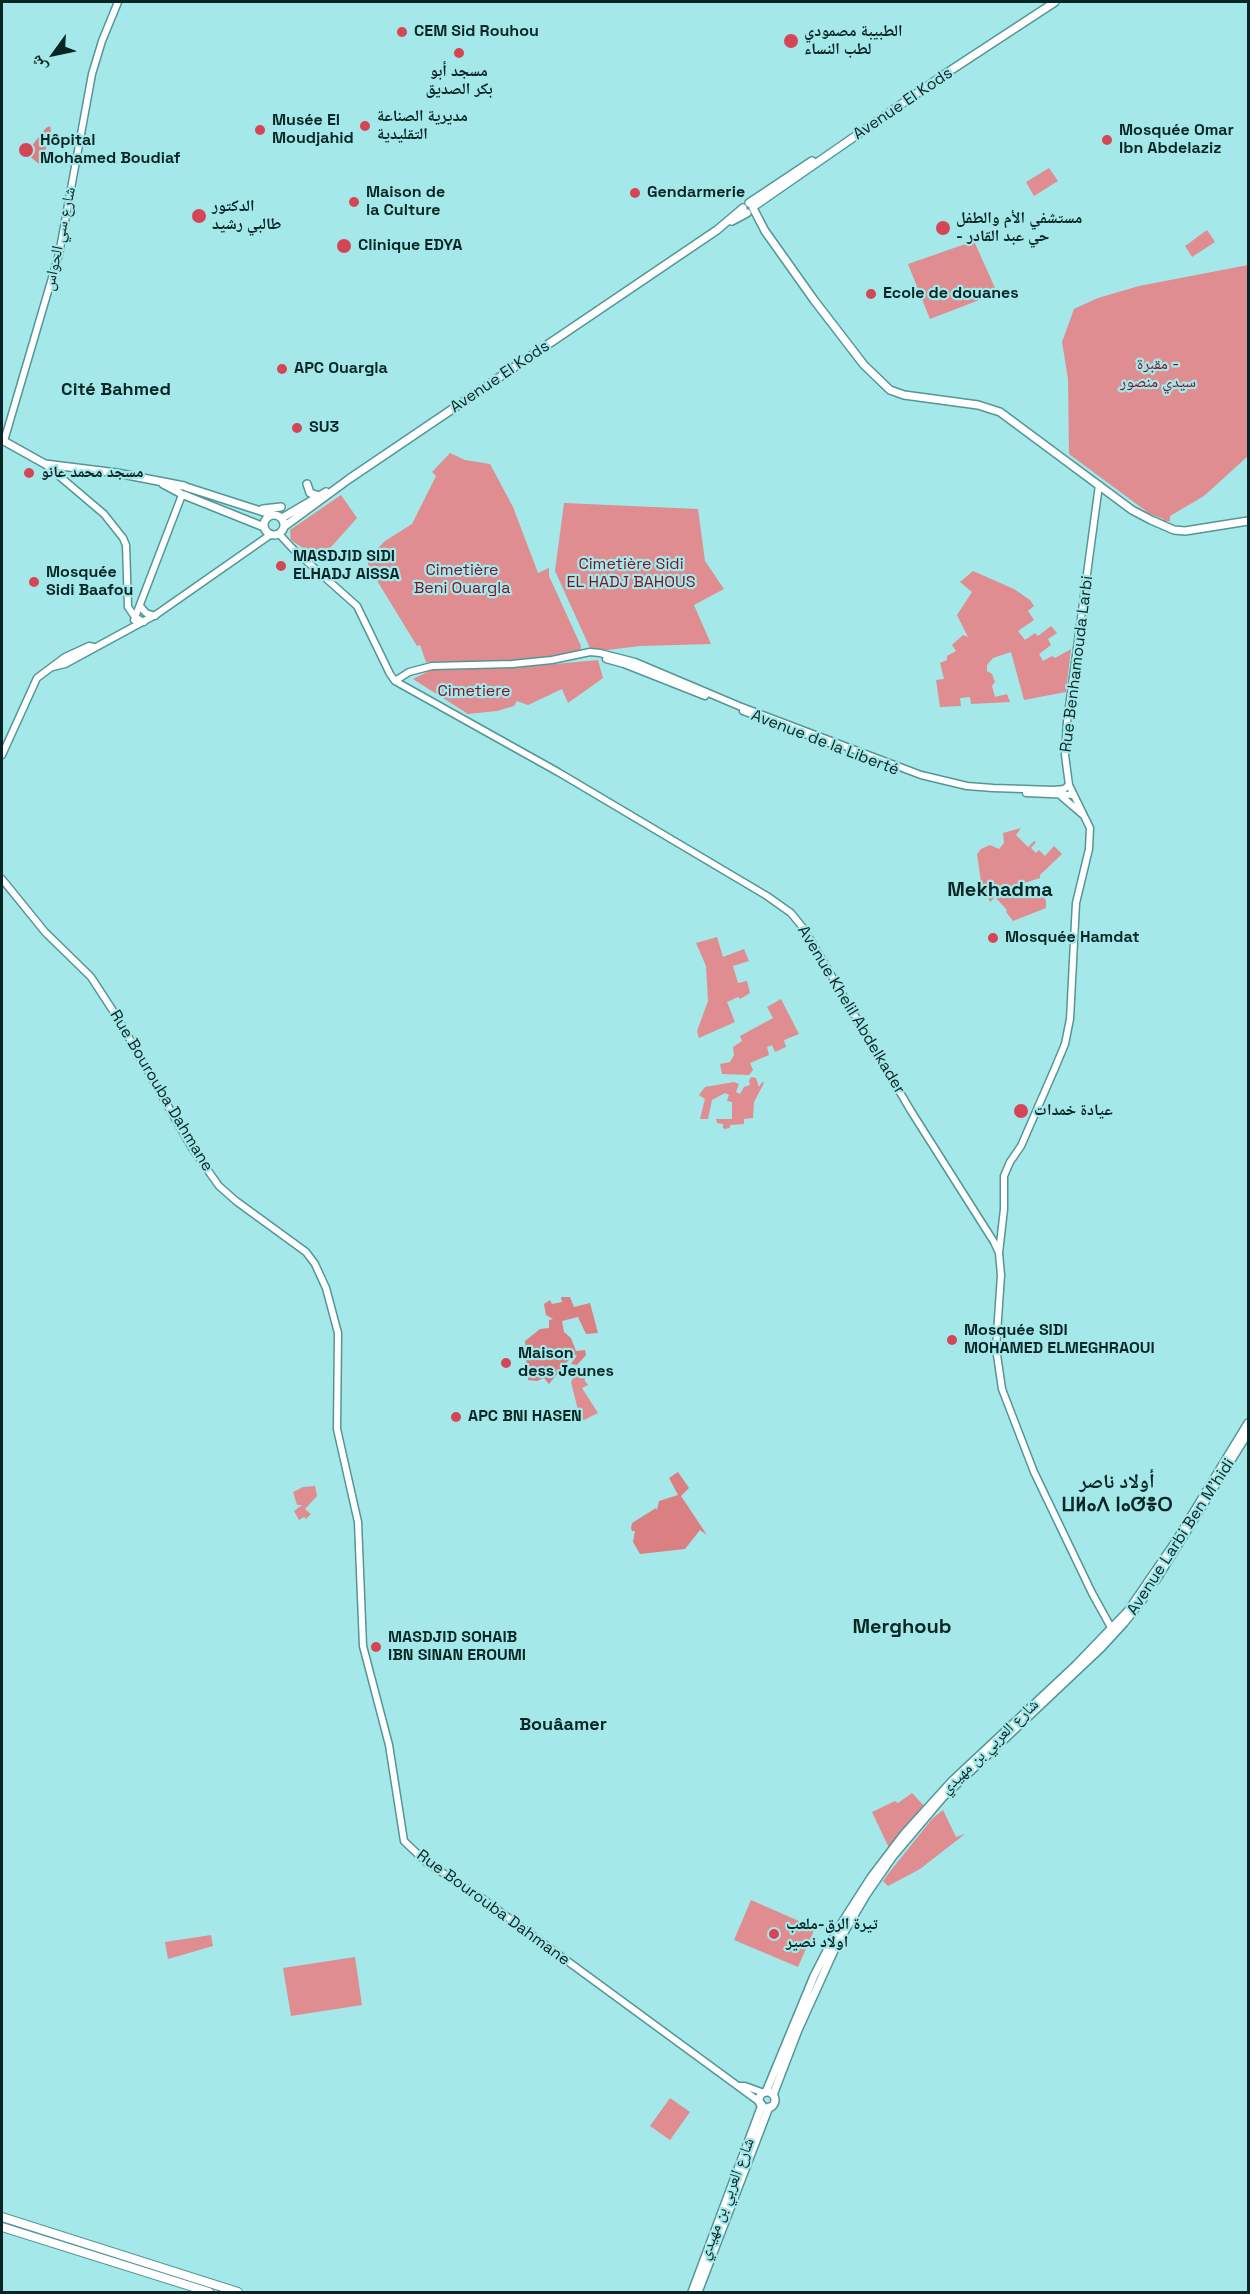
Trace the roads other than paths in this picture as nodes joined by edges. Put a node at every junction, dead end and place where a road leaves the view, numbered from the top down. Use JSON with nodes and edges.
{"nodes":[{"id":1,"x":118,"y":2,"type":"edge"},
{"id":2,"x":1050,"y":2,"type":"edge"},
{"id":3,"x":1055,"y":2,"type":"edge"},
{"id":4,"x":992,"y":43,"type":"junction"},
{"id":5,"x":749,"y":209,"type":"junction"},
{"id":6,"x":3,"y":440,"type":"edge"},
{"id":7,"x":45,"y":464,"type":"junction"},
{"id":8,"x":349,"y":479,"type":"junction"},
{"id":9,"x":307,"y":484,"type":"dead end"},
{"id":10,"x":1099,"y":485,"type":"junction"},
{"id":11,"x":183,"y":491,"type":"junction"},
{"id":12,"x":319,"y":496,"type":"junction"},
{"id":13,"x":281,"y":507,"type":"dead end"},
{"id":14,"x":257,"y":509,"type":"junction"},
{"id":15,"x":273,"y":515,"type":"junction"},
{"id":16,"x":1248,"y":521,"type":"edge"},
{"id":17,"x":284,"y":522,"type":"junction"},
{"id":18,"x":266,"y":530,"type":"junction"},
{"id":19,"x":280,"y":535,"type":"junction"},
{"id":20,"x":140,"y":606,"type":"junction"},
{"id":21,"x":155,"y":616,"type":"junction"},
{"id":22,"x":135,"y":617,"type":"junction"},
{"id":23,"x":144,"y":622,"type":"junction"},
{"id":24,"x":132,"y":628,"type":"junction"},
{"id":25,"x":584,"y":654,"type":"junction"},
{"id":26,"x":395,"y":681,"type":"junction"},
{"id":27,"x":2,"y":755,"type":"edge"},
{"id":28,"x":1069,"y":785,"type":"junction"},
{"id":29,"x":1060,"y":795,"type":"junction"},
{"id":30,"x":1074,"y":795,"type":"junction"},
{"id":31,"x":1084,"y":816,"type":"junction"},
{"id":32,"x":2,"y":879,"type":"edge"},
{"id":33,"x":999,"y":1253,"type":"junction"},
{"id":34,"x":1248,"y":1424,"type":"edge"},
{"id":35,"x":1248,"y":1433,"type":"edge"},
{"id":36,"x":1239,"y":1442,"type":"junction"},
{"id":37,"x":1113,"y":1631,"type":"junction"},
{"id":38,"x":739,"y":2086,"type":"junction"},
{"id":39,"x":768,"y":2093,"type":"junction"},
{"id":40,"x":764,"y":2105,"type":"junction"},
{"id":41,"x":2,"y":2217,"type":"edge"},
{"id":42,"x":2,"y":2227,"type":"edge"},
{"id":43,"x":209,"y":2292,"type":"edge"},
{"id":44,"x":238,"y":2292,"type":"edge"},
{"id":45,"x":692,"y":2292,"type":"edge"},
{"id":46,"x":698,"y":2292,"type":"edge"}],
"edges":[{"from":1,"to":6,"type":"street","name":"شارع سي الحواس"},
{"from":2,"to":4,"type":"main road"},
{"from":3,"to":4,"type":"main road"},
{"from":4,"to":5,"type":"main road","name":"Avenue El Kods"},
{"from":5,"to":8,"type":"main road","name":"Avenue El Kods"},
{"from":5,"to":10,"type":"main road"},
{"from":6,"to":7,"type":"main road"},
{"from":7,"to":11,"type":"main road"},
{"from":7,"to":22,"type":"street"},
{"from":8,"to":12,"type":"main road"},
{"from":8,"to":17,"type":"main road","name":"Avenue El Kods"},
{"from":9,"to":12,"type":"main road"},
{"from":10,"to":16,"type":"main road"},
{"from":10,"to":28,"type":"street","name":"Rue Benhamouda Larbi"},
{"from":11,"to":14,"type":"main road"},
{"from":11,"to":18,"type":"main road"},
{"from":11,"to":20,"type":"street"},
{"from":12,"to":17,"type":"main road"},
{"from":13,"to":14,"type":"main road"},
{"from":14,"to":15,"type":"main road"},
{"from":15,"to":17,"type":"main road"},
{"from":15,"to":18,"type":"main road"},
{"from":17,"to":19,"type":"main road"},
{"from":18,"to":19,"type":"main road"},
{"from":18,"to":21,"type":"street"},
{"from":19,"to":26,"type":"street"},
{"from":20,"to":21,"type":"street"},
{"from":20,"to":22,"type":"street"},
{"from":21,"to":23,"type":"street"},
{"from":22,"to":23,"type":"street"},
{"from":22,"to":24,"type":"street"},
{"from":23,"to":24,"type":"street"},
{"from":24,"to":27,"type":"street"},
{"from":25,"to":26,"type":"street","name":"Avenue de la Liberté"},
{"from":25,"to":28,"type":"street","name":"Avenue de la Liberté"},
{"from":25,"to":29,"type":"street","name":"Avenue de la Liberté"},
{"from":26,"to":33,"type":"street","name":"Avenue Khelil Abdelkader"},
{"from":28,"to":30,"type":"street","name":"Rue Benhamouda Larbi"},
{"from":29,"to":30,"type":"street","name":"Avenue de la Liberté"},
{"from":29,"to":31,"type":"street"},
{"from":30,"to":31,"type":"street","name":"Rue Benhamouda Larbi"},
{"from":31,"to":33,"type":"street","name":"Rue Benhamouda Larbi"},
{"from":32,"to":38,"type":"street","name":"Rue Bourouba Dahmane"},
{"from":33,"to":37,"type":"street","name":"Avenue Khelil Abdelkader"},
{"from":34,"to":36,"type":"main road","name":"شارع العربي بن مهيدي"},
{"from":35,"to":36,"type":"main road","name":"Avenue Larbi Ben M'hidi"},
{"from":36,"to":37,"type":"main road","name":"شارع العربي بن مهيدي"},
{"from":37,"to":39,"type":"main road","name":"شارع العربي بن مهيدي"},
{"from":38,"to":39,"type":"street"},
{"from":38,"to":40,"type":"street","name":"Rue Bourouba Dahmane"},
{"from":39,"to":40,"type":"main road"},
{"from":39,"to":40,"type":"main road"},
{"from":40,"to":45,"type":"main road","name":"شارع العربي بن مهيدي"},
{"from":40,"to":46,"type":"main road"},
{"from":41,"to":44,"type":"highway"},
{"from":42,"to":43,"type":"highway"}]}
